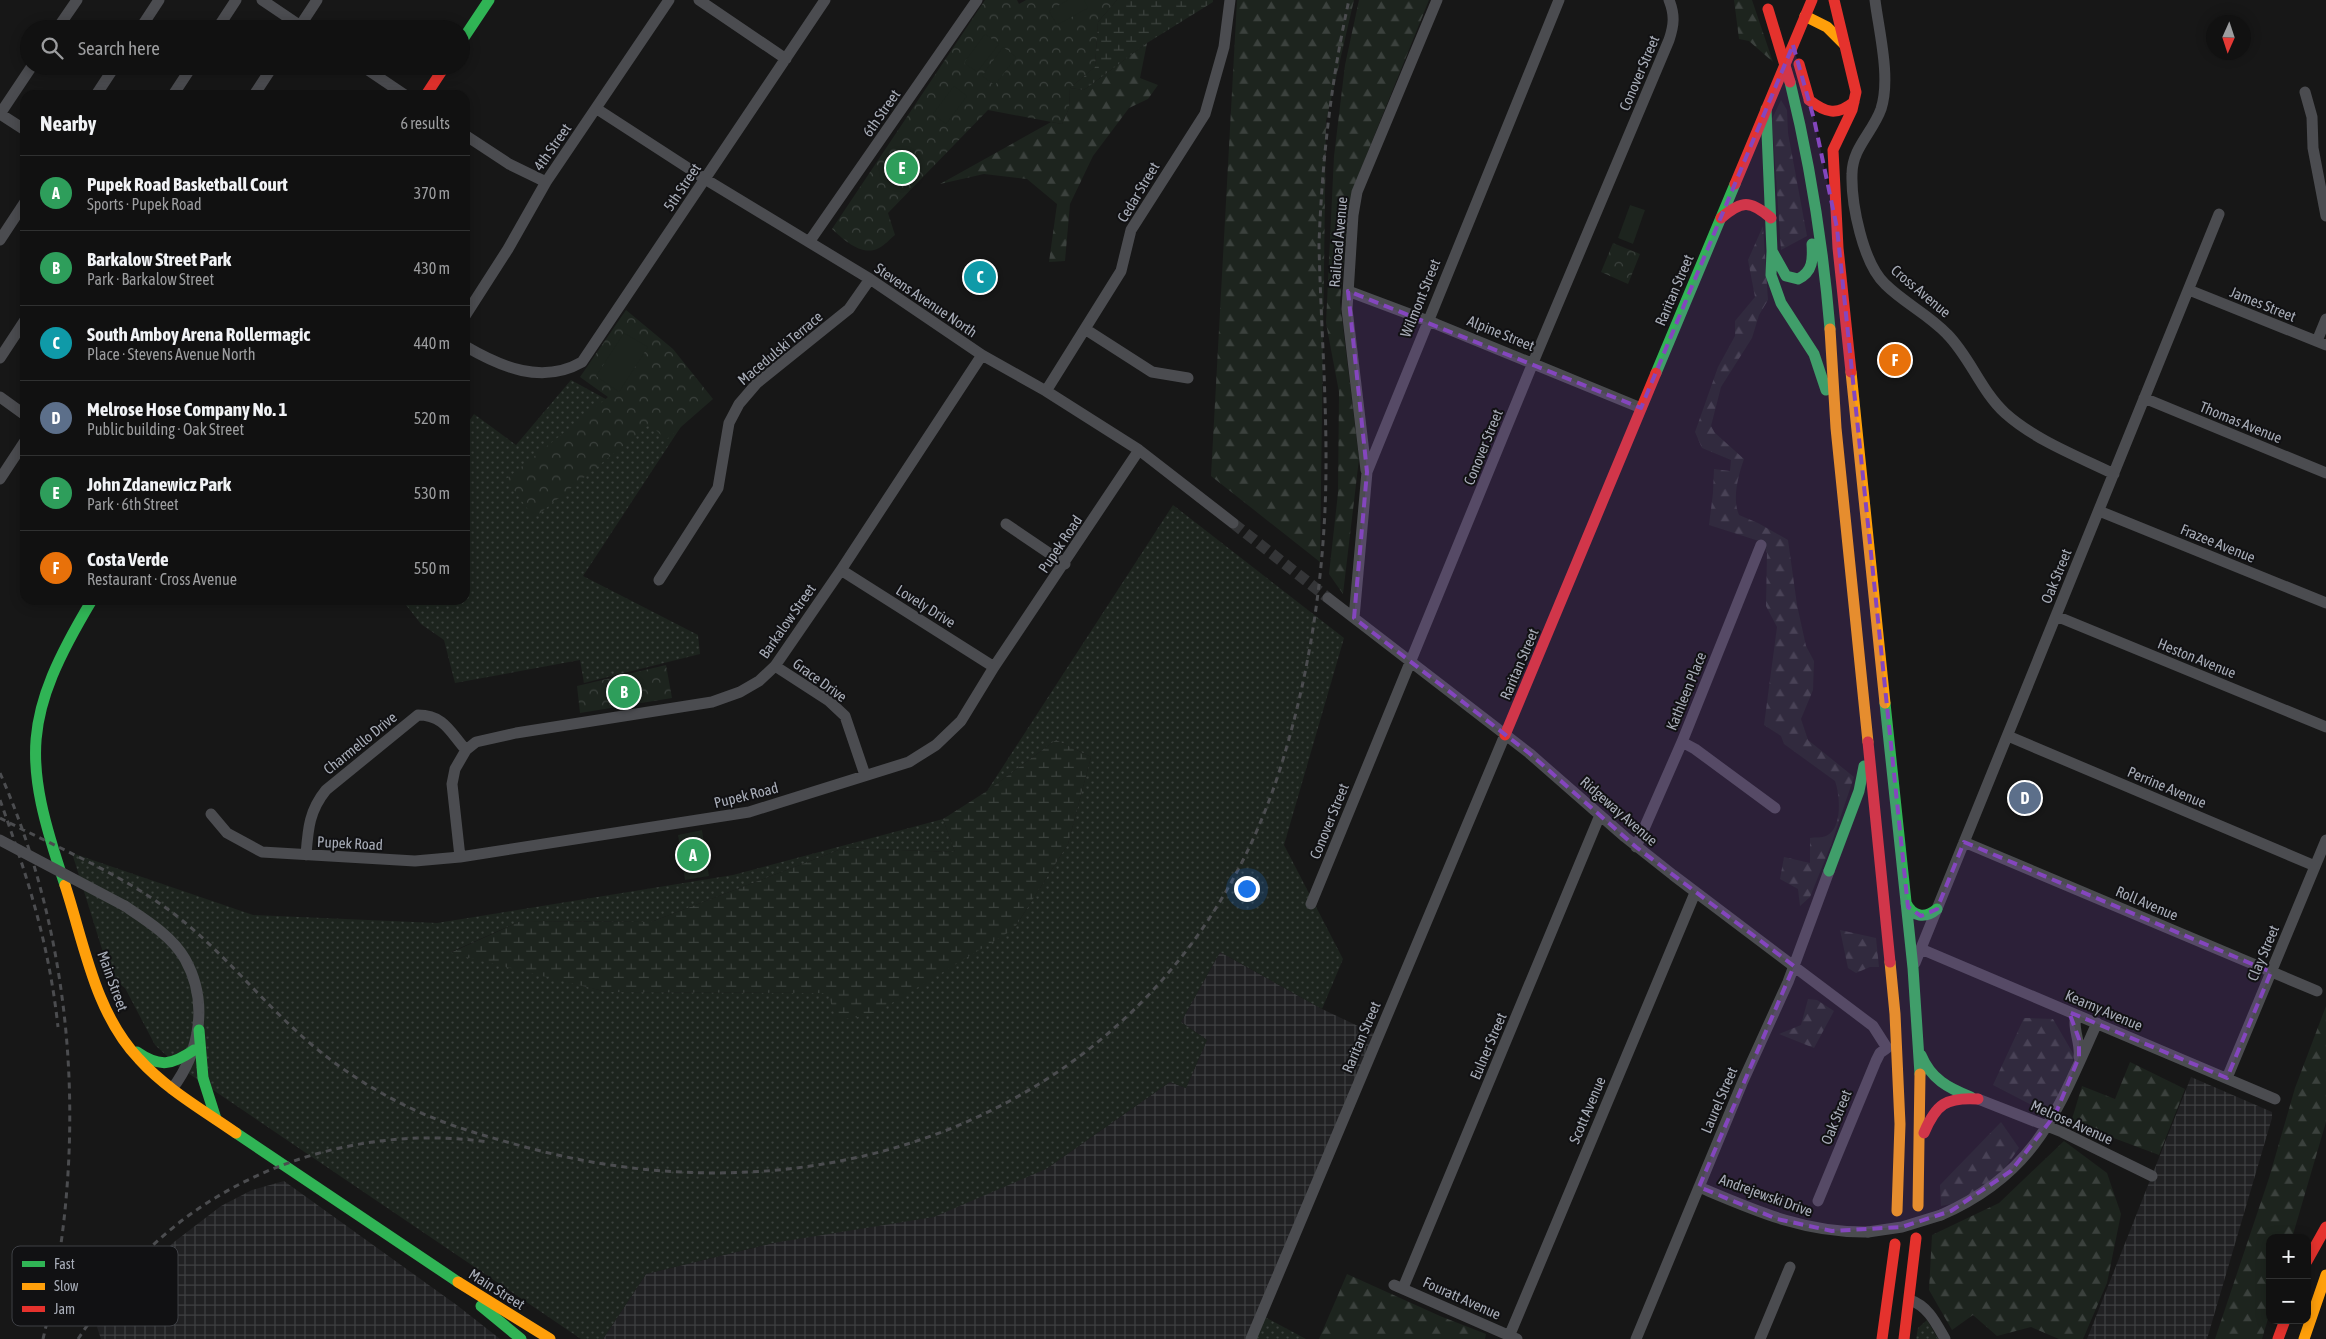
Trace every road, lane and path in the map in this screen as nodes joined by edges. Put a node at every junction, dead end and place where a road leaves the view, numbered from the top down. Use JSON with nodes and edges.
{"nodes":[{"id":1,"x":76,"y":0,"type":"edge"},
{"id":2,"x":159,"y":0,"type":"edge"},
{"id":3,"x":236,"y":0,"type":"edge"},
{"id":4,"x":262,"y":0,"type":"edge"},
{"id":5,"x":317,"y":0,"type":"edge"},
{"id":6,"x":478,"y":0,"type":"edge"},
{"id":7,"x":489,"y":0,"type":"edge"},
{"id":8,"x":669,"y":0,"type":"edge"},
{"id":9,"x":699,"y":0,"type":"edge"},
{"id":10,"x":825,"y":0,"type":"edge"},
{"id":11,"x":977,"y":0,"type":"edge"},
{"id":12,"x":1230,"y":0,"type":"edge"},
{"id":13,"x":1437,"y":0,"type":"edge"},
{"id":14,"x":1559,"y":0,"type":"edge"},
{"id":15,"x":1669,"y":0,"type":"edge"},
{"id":16,"x":1812,"y":0,"type":"edge"},
{"id":17,"x":1823,"y":0,"type":"edge"},
{"id":18,"x":1834,"y":0,"type":"edge"},
{"id":19,"x":1875,"y":0,"type":"edge"},
{"id":20,"x":1767,"y":5,"type":"edge"},
{"id":21,"x":1805,"y":16,"type":"junction"},
{"id":22,"x":1838,"y":18,"type":"junction"},
{"id":23,"x":63,"y":20,"type":"edge"},
{"id":24,"x":146,"y":20,"type":"edge"},
{"id":25,"x":223,"y":20,"type":"edge"},
{"id":26,"x":290,"y":20,"type":"edge"},
{"id":27,"x":306,"y":20,"type":"edge"},
{"id":28,"x":465,"y":20,"type":"edge"},
{"id":29,"x":1787,"y":27,"type":"dead end"},
{"id":30,"x":470,"y":28,"type":"edge"},
{"id":31,"x":1844,"y":44,"type":"junction"},
{"id":32,"x":786,"y":59,"type":"junction"},
{"id":33,"x":26,"y":75,"type":"edge"},
{"id":34,"x":109,"y":75,"type":"edge"},
{"id":35,"x":186,"y":75,"type":"edge"},
{"id":36,"x":267,"y":75,"type":"edge"},
{"id":37,"x":375,"y":75,"type":"edge"},
{"id":38,"x":428,"y":75,"type":"edge"},
{"id":39,"x":439,"y":75,"type":"edge"},
{"id":40,"x":99,"y":90,"type":"edge"},
{"id":41,"x":176,"y":90,"type":"edge"},
{"id":42,"x":257,"y":90,"type":"edge"},
{"id":43,"x":398,"y":90,"type":"edge"},
{"id":44,"x":418,"y":90,"type":"edge"},
{"id":45,"x":429,"y":90,"type":"edge"},
{"id":46,"x":2305,"y":92,"type":"dead end"},
{"id":47,"x":1809,"y":100,"type":"junction"},
{"id":48,"x":1854,"y":102,"type":"junction"},
{"id":49,"x":597,"y":109,"type":"junction"},
{"id":50,"x":1766,"y":109,"type":"junction"},
{"id":51,"x":0,"y":114,"type":"edge"},
{"id":52,"x":1814,"y":119,"type":"dead end"},
{"id":53,"x":20,"y":127,"type":"edge"},
{"id":54,"x":470,"y":138,"type":"edge"},
{"id":55,"x":1820,"y":146,"type":"dead end"},
{"id":56,"x":706,"y":179,"type":"junction"},
{"id":57,"x":546,"y":182,"type":"junction"},
{"id":58,"x":1814,"y":191,"type":"junction"},
{"id":59,"x":20,"y":210,"type":"edge"},
{"id":60,"x":2219,"y":214,"type":"dead end"},
{"id":61,"x":2326,"y":216,"type":"edge"},
{"id":62,"x":1721,"y":218,"type":"junction"},
{"id":63,"x":1771,"y":218,"type":"junction"},
{"id":64,"x":1837,"y":228,"type":"junction"},
{"id":65,"x":0,"y":240,"type":"edge"},
{"id":66,"x":809,"y":242,"type":"junction"},
{"id":67,"x":1772,"y":251,"type":"junction"},
{"id":68,"x":870,"y":279,"type":"junction"},
{"id":69,"x":2190,"y":290,"type":"junction"},
{"id":70,"x":1348,"y":291,"type":"junction"},
{"id":71,"x":470,"y":308,"type":"edge"},
{"id":72,"x":2326,"y":319,"type":"edge"},
{"id":73,"x":1427,"y":320,"type":"junction"},
{"id":74,"x":20,"y":328,"type":"edge"},
{"id":75,"x":1085,"y":329,"type":"junction"},
{"id":76,"x":2322,"y":343,"type":"edge"},
{"id":77,"x":470,"y":349,"type":"edge"},
{"id":78,"x":982,"y":355,"type":"junction"},
{"id":79,"x":0,"y":358,"type":"edge"},
{"id":80,"x":1534,"y":362,"type":"junction"},
{"id":81,"x":1188,"y":378,"type":"dead end"},
{"id":82,"x":1046,"y":391,"type":"junction"},
{"id":83,"x":0,"y":397,"type":"edge"},
{"id":84,"x":2144,"y":398,"type":"junction"},
{"id":85,"x":1641,"y":408,"type":"junction"},
{"id":86,"x":20,"y":411,"type":"edge"},
{"id":87,"x":1836,"y":428,"type":"junction"},
{"id":88,"x":20,"y":449,"type":"edge"},
{"id":89,"x":1139,"y":450,"type":"junction"},
{"id":90,"x":1367,"y":472,"type":"junction"},
{"id":91,"x":2326,"y":473,"type":"edge"},
{"id":92,"x":2114,"y":474,"type":"junction"},
{"id":93,"x":0,"y":479,"type":"edge"},
{"id":94,"x":2099,"y":510,"type":"junction"},
{"id":95,"x":1233,"y":523,"type":"tunnel mouth"},
{"id":96,"x":1006,"y":524,"type":"dead end"},
{"id":97,"x":1761,"y":545,"type":"dead end"},
{"id":98,"x":1065,"y":564,"type":"junction"},
{"id":99,"x":841,"y":570,"type":"junction"},
{"id":100,"x":659,"y":580,"type":"dead end"},
{"id":101,"x":1328,"y":598,"type":"tunnel mouth"},
{"id":102,"x":2326,"y":603,"type":"edge"},
{"id":103,"x":89,"y":605,"type":"edge"},
{"id":104,"x":2056,"y":616,"type":"junction"},
{"id":105,"x":1354,"y":618,"type":"junction"},
{"id":106,"x":1410,"y":663,"type":"junction"},
{"id":107,"x":775,"y":666,"type":"junction"},
{"id":108,"x":994,"y":667,"type":"junction"},
{"id":109,"x":2326,"y":727,"type":"edge"},
{"id":110,"x":1505,"y":735,"type":"junction"},
{"id":111,"x":2008,"y":736,"type":"junction"},
{"id":112,"x":1868,"y":739,"type":"junction"},
{"id":113,"x":1682,"y":742,"type":"junction"},
{"id":114,"x":466,"y":750,"type":"junction"},
{"id":115,"x":865,"y":776,"type":"junction"},
{"id":116,"x":1775,"y":808,"type":"dead end"},
{"id":117,"x":211,"y":814,"type":"dead end"},
{"id":118,"x":1600,"y":815,"type":"junction"},
{"id":119,"x":0,"y":840,"type":"edge"},
{"id":120,"x":2326,"y":840,"type":"edge"},
{"id":121,"x":1964,"y":842,"type":"junction"},
{"id":122,"x":1636,"y":847,"type":"junction"},
{"id":123,"x":306,"y":856,"type":"junction"},
{"id":124,"x":460,"y":857,"type":"junction"},
{"id":125,"x":2315,"y":866,"type":"junction"},
{"id":126,"x":1829,"y":871,"type":"joint"},
{"id":127,"x":1695,"y":893,"type":"junction"},
{"id":128,"x":1906,"y":902,"type":"junction"},
{"id":129,"x":1311,"y":904,"type":"dead end"},
{"id":130,"x":1937,"y":909,"type":"junction"},
{"id":131,"x":1921,"y":949,"type":"junction"},
{"id":132,"x":1794,"y":966,"type":"junction"},
{"id":133,"x":1913,"y":968,"type":"junction"},
{"id":134,"x":2271,"y":972,"type":"junction"},
{"id":135,"x":2317,"y":991,"type":"dead end"},
{"id":136,"x":2076,"y":1015,"type":"junction"},
{"id":137,"x":2097,"y":1023,"type":"junction"},
{"id":138,"x":199,"y":1030,"type":"junction"},
{"id":139,"x":124,"y":1041,"type":"junction"},
{"id":140,"x":1887,"y":1048,"type":"junction"},
{"id":141,"x":1919,"y":1048,"type":"junction"},
{"id":142,"x":194,"y":1050,"type":"junction"},
{"id":143,"x":2078,"y":1064,"type":"junction"},
{"id":144,"x":2227,"y":1078,"type":"junction"},
{"id":145,"x":1899,"y":1080,"type":"junction"},
{"id":146,"x":172,"y":1089,"type":"junction"},
{"id":147,"x":1978,"y":1099,"type":"junction"},
{"id":148,"x":2275,"y":1099,"type":"dead end"},
{"id":149,"x":216,"y":1120,"type":"junction"},
{"id":150,"x":2048,"y":1126,"type":"junction"},
{"id":151,"x":1920,"y":1145,"type":"junction"},
{"id":152,"x":2152,"y":1176,"type":"dead end"},
{"id":153,"x":1699,"y":1187,"type":"junction"},
{"id":154,"x":1818,"y":1201,"type":"dead end"},
{"id":155,"x":1918,"y":1206,"type":"dead end"},
{"id":156,"x":1897,"y":1211,"type":"dead end"},
{"id":157,"x":2326,"y":1227,"type":"edge"},
{"id":158,"x":1916,"y":1238,"type":"dead end"},
{"id":159,"x":1895,"y":1244,"type":"dead end"},
{"id":160,"x":2311,"y":1254,"type":"edge"},
{"id":161,"x":429,"y":1264,"type":"junction"},
{"id":162,"x":1790,"y":1267,"type":"dead end"},
{"id":163,"x":2326,"y":1275,"type":"edge"},
{"id":164,"x":1398,"y":1286,"type":"joint"},
{"id":165,"x":1910,"y":1300,"type":"junction"},
{"id":166,"x":2284,"y":1324,"type":"edge"},
{"id":167,"x":1511,"y":1338,"type":"edge"},
{"id":168,"x":521,"y":1339,"type":"edge"},
{"id":169,"x":550,"y":1339,"type":"edge"},
{"id":170,"x":1251,"y":1339,"type":"edge"},
{"id":171,"x":1636,"y":1339,"type":"edge"},
{"id":172,"x":1760,"y":1339,"type":"edge"},
{"id":173,"x":1882,"y":1339,"type":"edge"},
{"id":174,"x":1904,"y":1339,"type":"edge"},
{"id":175,"x":1945,"y":1339,"type":"edge"},
{"id":176,"x":2278,"y":1339,"type":"edge"},
{"id":177,"x":2304,"y":1339,"type":"edge"}],
"edges":[{"from":1,"to":23,"type":"street"},
{"from":2,"to":24,"type":"street"},
{"from":3,"to":25,"type":"street"},
{"from":4,"to":26,"type":"street"},
{"from":5,"to":27,"type":"street"},
{"from":6,"to":28,"type":"main road"},
{"from":7,"to":30,"type":"main road"},
{"from":8,"to":49,"type":"street","name":"4th Street"},
{"from":9,"to":32,"type":"street"},
{"from":10,"to":32,"type":"street","name":"5th Street"},
{"from":11,"to":66,"type":"street","name":"6th Street"},
{"from":12,"to":75,"type":"street","name":"Cedar Street"},
{"from":13,"to":70,"type":"street","name":"Railroad Avenue"},
{"from":14,"to":73,"type":"street","name":"Wilmont Street"},
{"from":15,"to":80,"type":"street","name":"Conover Street"},
{"from":16,"to":21,"type":"main road","name":"Raritan Street"},
{"from":17,"to":22,"type":"main road"},
{"from":18,"to":22,"type":"main road"},
{"from":19,"to":92,"type":"street","name":"Cross Avenue"},
{"from":20,"to":58,"type":"main road","bridge":true},
{"from":21,"to":31,"type":"main road"},
{"from":21,"to":50,"type":"main road","name":"Raritan Street"},
{"from":22,"to":31,"type":"main road"},
{"from":29,"to":47,"type":"main road"},
{"from":31,"to":48,"type":"main road"},
{"from":32,"to":56,"type":"street","name":"5th Street"},
{"from":33,"to":51,"type":"street"},
{"from":34,"to":40,"type":"street"},
{"from":35,"to":41,"type":"street"},
{"from":36,"to":42,"type":"street"},
{"from":37,"to":43,"type":"street"},
{"from":38,"to":44,"type":"main road"},
{"from":39,"to":45,"type":"main road"},
{"from":46,"to":61,"type":"street"},
{"from":47,"to":48,"type":"main road"},
{"from":47,"to":52,"type":"main road"},
{"from":48,"to":64,"type":"main road"},
{"from":49,"to":56,"type":"street","name":"Stevens Avenue North"},
{"from":49,"to":57,"type":"street","name":"4th Street"},
{"from":50,"to":62,"type":"main road","name":"Raritan Street"},
{"from":50,"to":63,"type":"main road"},
{"from":51,"to":53,"type":"street"},
{"from":54,"to":57,"type":"street"},
{"from":55,"to":64,"type":"main road"},
{"from":56,"to":66,"type":"street","name":"Stevens Avenue North"},
{"from":56,"to":77,"type":"street","name":"5th Street"},
{"from":57,"to":71,"type":"street","name":"4th Street"},
{"from":58,"to":67,"type":"main road"},
{"from":58,"to":87,"type":"main road"},
{"from":59,"to":65,"type":"street"},
{"from":60,"to":69,"type":"street","name":"Oak Street"},
{"from":62,"to":63,"type":"main road"},
{"from":62,"to":85,"type":"main road","name":"Raritan Street"},
{"from":63,"to":67,"type":"main road"},
{"from":64,"to":128,"type":"main road"},
{"from":66,"to":68,"type":"street","name":"Stevens Avenue North"},
{"from":67,"to":87,"type":"main road"},
{"from":68,"to":78,"type":"street","name":"Stevens Avenue North"},
{"from":68,"to":100,"type":"street","name":"Macedulski Terrace"},
{"from":69,"to":76,"type":"street","name":"James Street"},
{"from":69,"to":84,"type":"street","name":"Oak Street"},
{"from":70,"to":73,"type":"street","name":"Alpine Street"},
{"from":70,"to":90,"type":"street","name":"Railroad Avenue"},
{"from":72,"to":76,"type":"street"},
{"from":73,"to":80,"type":"street","name":"Alpine Street"},
{"from":73,"to":90,"type":"street","name":"Wilmont Street"},
{"from":74,"to":79,"type":"street"},
{"from":75,"to":81,"type":"street"},
{"from":75,"to":82,"type":"street","name":"Cedar Street"},
{"from":78,"to":82,"type":"street","name":"Stevens Avenue North"},
{"from":78,"to":99,"type":"street","name":"Barkalow Street"},
{"from":80,"to":85,"type":"street","name":"Alpine Street"},
{"from":80,"to":106,"type":"street","name":"Conover Street"},
{"from":82,"to":89,"type":"street","name":"Stevens Avenue North"},
{"from":83,"to":86,"type":"street"},
{"from":84,"to":91,"type":"street","name":"Thomas Avenue"},
{"from":84,"to":92,"type":"street","name":"Oak Street"},
{"from":85,"to":110,"type":"main road","name":"Raritan Street"},
{"from":87,"to":112,"type":"main road"},
{"from":88,"to":93,"type":"street"},
{"from":89,"to":95,"type":"street","name":"Stevens Avenue North"},
{"from":89,"to":98,"type":"street","name":"Pupek Road"},
{"from":90,"to":105,"type":"street","name":"Wilmont Street"},
{"from":92,"to":94,"type":"street","name":"Oak Street"},
{"from":94,"to":102,"type":"street","name":"Frazee Avenue"},
{"from":94,"to":104,"type":"street","name":"Oak Street"},
{"from":96,"to":98,"type":"street"},
{"from":97,"to":113,"type":"street","name":"Kathleen Place"},
{"from":98,"to":108,"type":"street","name":"Pupek Road"},
{"from":99,"to":107,"type":"street","name":"Barkalow Street"},
{"from":99,"to":108,"type":"street","name":"Lovely Drive"},
{"from":101,"to":105,"type":"street","name":"Ridgeway Avenue"},
{"from":103,"to":139,"type":"main road","name":"Main Street"},
{"from":104,"to":109,"type":"street","name":"Heston Avenue"},
{"from":104,"to":111,"type":"street","name":"Oak Street"},
{"from":105,"to":106,"type":"street","name":"Ridgeway Avenue"},
{"from":106,"to":110,"type":"street","name":"Ridgeway Avenue"},
{"from":106,"to":129,"type":"street","name":"Conover Street"},
{"from":107,"to":114,"type":"street","name":"Barkalow Street"},
{"from":107,"to":115,"type":"street","name":"Grace Drive"},
{"from":108,"to":115,"type":"street","name":"Pupek Road"},
{"from":110,"to":118,"type":"street","name":"Ridgeway Avenue"},
{"from":110,"to":170,"type":"street","name":"Raritan Street"},
{"from":111,"to":121,"type":"street","name":"Oak Street"},
{"from":111,"to":125,"type":"street","name":"Perrine Avenue"},
{"from":112,"to":126,"type":"main road"},
{"from":112,"to":145,"type":"main road"},
{"from":113,"to":116,"type":"street"},
{"from":113,"to":122,"type":"street","name":"Kathleen Place"},
{"from":114,"to":123,"type":"street","name":"Charmello Drive"},
{"from":114,"to":124,"type":"street"},
{"from":115,"to":124,"type":"street","name":"Pupek Road"},
{"from":117,"to":123,"type":"street","name":"Pupek Road"},
{"from":118,"to":122,"type":"street","name":"Ridgeway Avenue"},
{"from":118,"to":164,"type":"street","name":"Eulner Street"},
{"from":119,"to":138,"type":"street","bridge":true},
{"from":120,"to":125,"type":"street","name":"Clay Street"},
{"from":121,"to":130,"type":"street","name":"Oak Street"},
{"from":121,"to":134,"type":"street","name":"Roll Avenue"},
{"from":122,"to":127,"type":"street","name":"Ridgeway Avenue"},
{"from":123,"to":124,"type":"street","name":"Pupek Road"},
{"from":125,"to":134,"type":"street","name":"Clay Street"},
{"from":126,"to":132,"type":"street","name":"Laurel Street"},
{"from":127,"to":132,"type":"street","name":"Ridgeway Avenue"},
{"from":127,"to":167,"type":"street","name":"Scott Avenue"},
{"from":128,"to":130,"type":"main road"},
{"from":128,"to":133,"type":"main road"},
{"from":130,"to":131,"type":"street","name":"Oak Street"},
{"from":131,"to":133,"type":"street","name":"Oak Street"},
{"from":131,"to":136,"type":"street","name":"Kearny Avenue"},
{"from":132,"to":140,"type":"street","name":"Ridgeway Avenue"},
{"from":132,"to":153,"type":"street","name":"Laurel Street"},
{"from":133,"to":141,"type":"main road"},
{"from":134,"to":135,"type":"street","name":"Roll Avenue"},
{"from":134,"to":144,"type":"street","name":"Clay Street"},
{"from":136,"to":137,"type":"street","name":"Kearny Avenue"},
{"from":136,"to":143,"type":"street","name":"Andrejewski Drive"},
{"from":137,"to":143,"type":"street","name":"Andrejewski Drive"},
{"from":137,"to":144,"type":"street","name":"Kearny Avenue"},
{"from":138,"to":142,"type":"street"},
{"from":138,"to":149,"type":"main road"},
{"from":139,"to":142,"type":"main road"},
{"from":139,"to":146,"type":"main road","name":"Main Street"},
{"from":140,"to":145,"type":"main road"},
{"from":140,"to":154,"type":"street","name":"Oak Street"},
{"from":141,"to":147,"type":"main road"},
{"from":141,"to":151,"type":"main road"},
{"from":142,"to":146,"type":"street"},
{"from":143,"to":150,"type":"street","name":"Andrejewski Drive"},
{"from":144,"to":148,"type":"street","name":"Kearny Avenue"},
{"from":145,"to":156,"type":"main road"},
{"from":146,"to":149,"type":"main road","name":"Main Street"},
{"from":147,"to":150,"type":"street","name":"Melrose Avenue"},
{"from":147,"to":151,"type":"main road"},
{"from":149,"to":161,"type":"main road","name":"Main Street"},
{"from":150,"to":152,"type":"street","name":"Melrose Avenue"},
{"from":150,"to":153,"type":"street","name":"Andrejewski Drive","bridge":true},
{"from":151,"to":155,"type":"main road"},
{"from":153,"to":171,"type":"street","name":"Laurel Street"},
{"from":157,"to":160,"type":"main road"},
{"from":158,"to":165,"type":"main road"},
{"from":159,"to":173,"type":"main road"},
{"from":161,"to":168,"type":"main road","name":"Main Street"},
{"from":161,"to":169,"type":"main road","name":"Main Street"},
{"from":162,"to":172,"type":"street"},
{"from":163,"to":177,"type":"main road"},
{"from":164,"to":167,"type":"street","name":"Fouratt Avenue"},
{"from":165,"to":174,"type":"main road"},
{"from":165,"to":175,"type":"street"},
{"from":166,"to":176,"type":"main road"}]}
